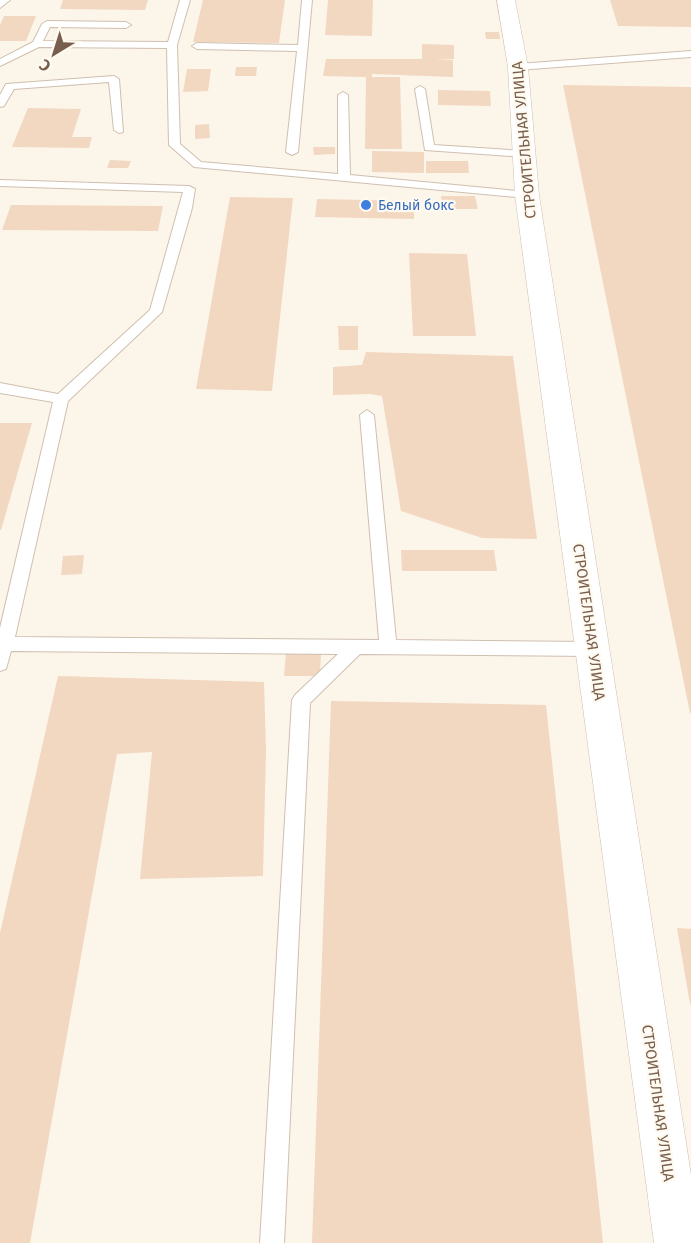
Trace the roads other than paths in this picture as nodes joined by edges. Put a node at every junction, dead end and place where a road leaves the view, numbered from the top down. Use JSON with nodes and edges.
{"nodes":[{"id":1,"x":5,"y":0,"type":"edge"},
{"id":2,"x":185,"y":0,"type":"edge"},
{"id":3,"x":307,"y":0,"type":"edge"},
{"id":4,"x":506,"y":0,"type":"edge"},
{"id":5,"x":0,"y":6,"type":"edge"},
{"id":6,"x":126,"y":25,"type":"dead end"},
{"id":7,"x":37,"y":44,"type":"junction"},
{"id":8,"x":172,"y":45,"type":"junction"},
{"id":9,"x":197,"y":46,"type":"dead end"},
{"id":10,"x":302,"y":48,"type":"junction"},
{"id":11,"x":691,"y":54,"type":"edge"},
{"id":12,"x":0,"y":63,"type":"edge"},
{"id":13,"x":518,"y":67,"type":"junction"},
{"id":14,"x":5,"y":83,"type":"edge"},
{"id":15,"x":420,"y":89,"type":"dead end"},
{"id":16,"x":343,"y":94,"type":"dead end"},
{"id":17,"x":0,"y":104,"type":"edge"},
{"id":18,"x":119,"y":130,"type":"dead end"},
{"id":19,"x":292,"y":152,"type":"dead end"},
{"id":20,"x":524,"y":154,"type":"junction"},
{"id":21,"x":344,"y":179,"type":"junction"},
{"id":22,"x":0,"y":183,"type":"edge"},
{"id":23,"x":527,"y":195,"type":"junction"},
{"id":24,"x":0,"y":387,"type":"edge"},
{"id":25,"x":61,"y":399,"type":"junction"},
{"id":26,"x":367,"y":415,"type":"dead end"},
{"id":27,"x":2,"y":644,"type":"edge"},
{"id":28,"x":356,"y":647,"type":"junction"},
{"id":29,"x":388,"y":647,"type":"junction"},
{"id":30,"x":593,"y":649,"type":"junction"},
{"id":31,"x":0,"y":664,"type":"edge"},
{"id":32,"x":272,"y":1243,"type":"edge"},
{"id":33,"x":678,"y":1243,"type":"edge"}],
"edges":[{"from":1,"to":5,"type":"lane"},
{"from":2,"to":8,"type":"lane"},
{"from":3,"to":10,"type":"lane"},
{"from":4,"to":13,"type":"street","name":"СТРОИТЕЛЬНАЯ УЛИЦА"},
{"from":6,"to":7,"type":"lane"},
{"from":7,"to":8,"type":"lane"},
{"from":7,"to":12,"type":"lane"},
{"from":8,"to":21,"type":"lane"},
{"from":9,"to":10,"type":"lane"},
{"from":10,"to":19,"type":"lane"},
{"from":11,"to":13,"type":"lane"},
{"from":13,"to":20,"type":"street","name":"СТРОИТЕЛЬНАЯ УЛИЦА"},
{"from":14,"to":17,"type":"lane"},
{"from":14,"to":18,"type":"lane"},
{"from":15,"to":20,"type":"lane"},
{"from":16,"to":21,"type":"lane"},
{"from":20,"to":23,"type":"street","name":"СТРОИТЕЛЬНАЯ УЛИЦА"},
{"from":21,"to":23,"type":"lane"},
{"from":22,"to":25,"type":"lane"},
{"from":23,"to":30,"type":"street","name":"СТРОИТЕЛЬНАЯ УЛИЦА"},
{"from":24,"to":25,"type":"lane"},
{"from":25,"to":27,"type":"lane"},
{"from":26,"to":29,"type":"lane"},
{"from":27,"to":28,"type":"lane"},
{"from":27,"to":31,"type":"lane"},
{"from":28,"to":29,"type":"lane"},
{"from":28,"to":32,"type":"lane"},
{"from":29,"to":30,"type":"lane"},
{"from":30,"to":33,"type":"street","name":"СТРОИТЕЛЬНАЯ УЛИЦА"}]}
